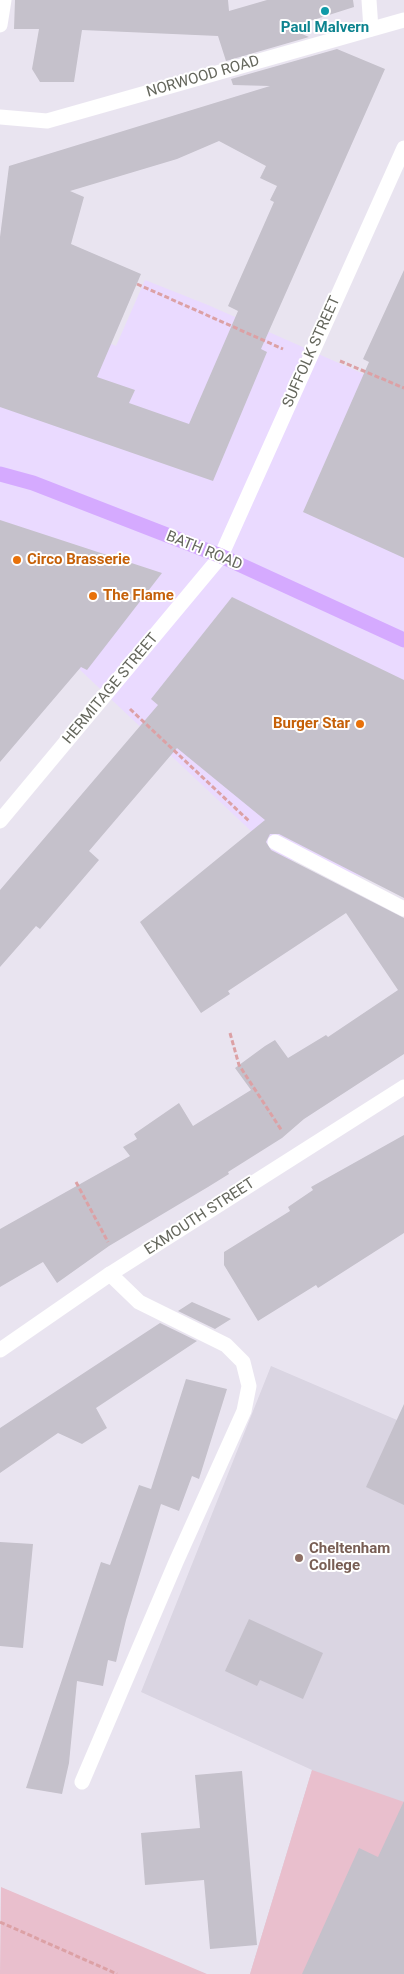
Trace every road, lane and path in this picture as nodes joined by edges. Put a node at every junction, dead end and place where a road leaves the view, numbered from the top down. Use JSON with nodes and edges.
{"nodes":[{"id":1,"x":4,"y":0,"type":"edge"},
{"id":2,"x":369,"y":0,"type":"edge"},
{"id":3,"x":404,"y":20,"type":"edge"},
{"id":4,"x":0,"y":25,"type":"edge"},
{"id":5,"x":371,"y":29,"type":"junction"},
{"id":6,"x":0,"y":117,"type":"edge"},
{"id":7,"x":404,"y":148,"type":"edge"},
{"id":8,"x":137,"y":284,"type":"dead end"},
{"id":9,"x":311,"y":355,"type":"junction"},
{"id":10,"x":404,"y":388,"type":"edge"},
{"id":11,"x":0,"y":474,"type":"edge"},
{"id":12,"x":221,"y":556,"type":"junction"},
{"id":13,"x":404,"y":640,"type":"edge"},
{"id":14,"x":110,"y":690,"type":"junction"},
{"id":15,"x":0,"y":821,"type":"edge"},
{"id":16,"x":249,"y":821,"type":"dead end"},
{"id":17,"x":275,"y":842,"type":"dead end"},
{"id":18,"x":404,"y":909,"type":"edge"},
{"id":19,"x":230,"y":1034,"type":"dead end"},
{"id":20,"x":404,"y":1088,"type":"edge"},
{"id":21,"x":298,"y":1154,"type":"junction"},
{"id":22,"x":76,"y":1182,"type":"dead end"},
{"id":23,"x":115,"y":1271,"type":"junction"},
{"id":24,"x":0,"y":1350,"type":"edge"},
{"id":25,"x":82,"y":1782,"type":"dead end"},
{"id":26,"x":0,"y":1922,"type":"edge"},
{"id":27,"x":117,"y":1974,"type":"edge"}],
"edges":[{"from":1,"to":4,"type":"street"},
{"from":2,"to":5,"type":"street"},
{"from":3,"to":5,"type":"street","name":"NORWOOD ROAD"},
{"from":5,"to":6,"type":"street","name":"NORWOOD ROAD"},
{"from":7,"to":9,"type":"street","name":"SUFFOLK STREET"},
{"from":8,"to":9,"type":"path"},
{"from":9,"to":10,"type":"path"},
{"from":9,"to":12,"type":"street","name":"SUFFOLK STREET"},
{"from":11,"to":12,"type":"main road","name":"BATH ROAD"},
{"from":12,"to":13,"type":"main road","name":"BATH ROAD"},
{"from":12,"to":14,"type":"street","name":"HERMITAGE STREET"},
{"from":14,"to":15,"type":"street","name":"HERMITAGE STREET"},
{"from":14,"to":16,"type":"path"},
{"from":17,"to":18,"type":"street"},
{"from":19,"to":21,"type":"path"},
{"from":20,"to":21,"type":"street","name":"EXMOUTH STREET"},
{"from":21,"to":23,"type":"street","name":"EXMOUTH STREET"},
{"from":22,"to":23,"type":"path"},
{"from":23,"to":24,"type":"street","name":"EXMOUTH STREET"},
{"from":23,"to":25,"type":"street"},
{"from":26,"to":27,"type":"path"}]}
